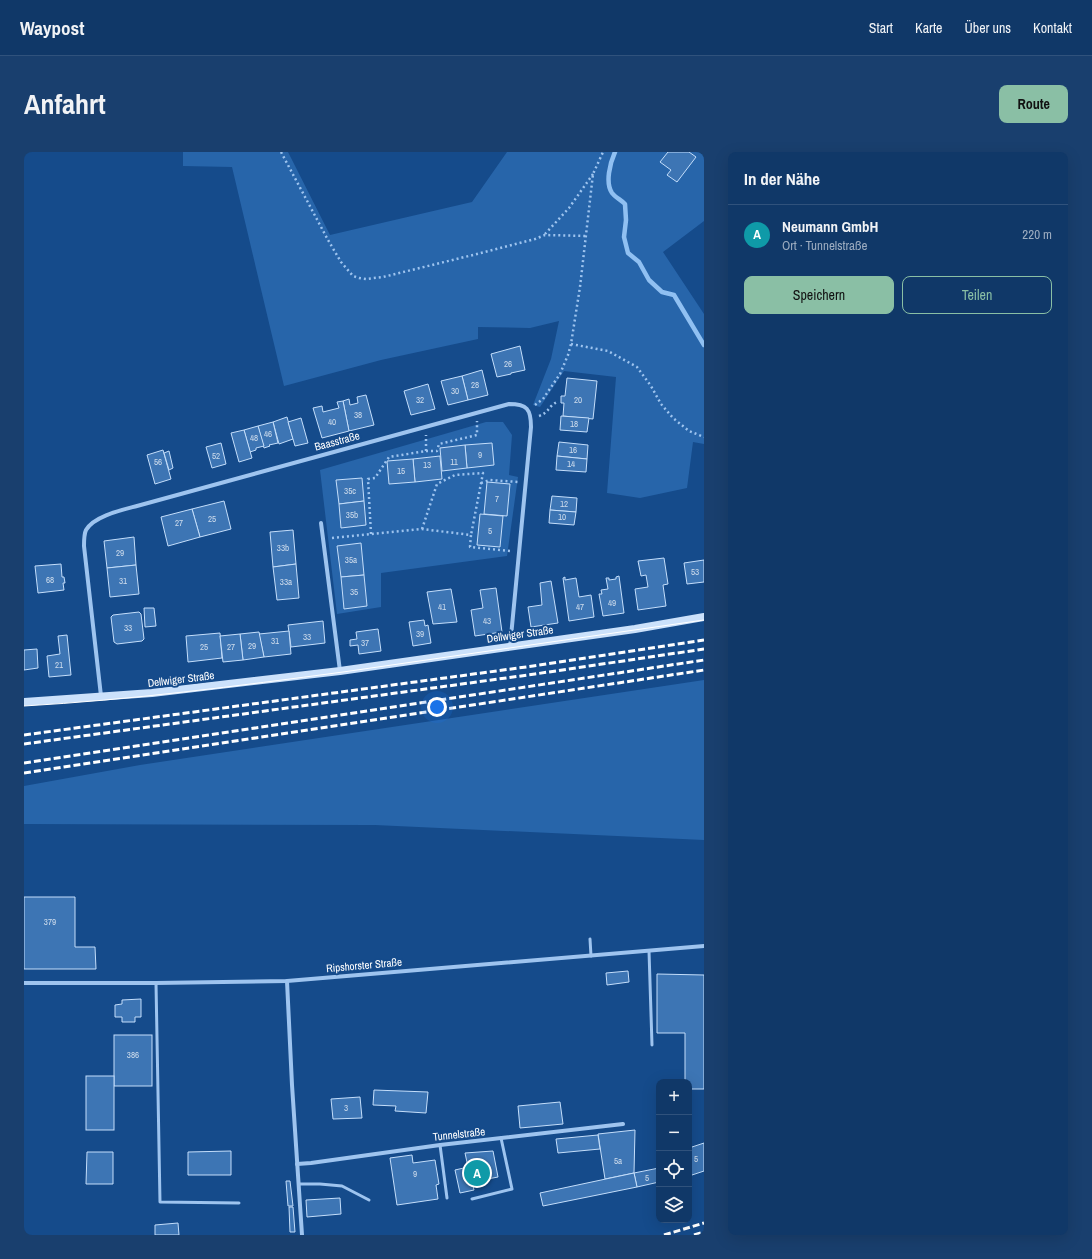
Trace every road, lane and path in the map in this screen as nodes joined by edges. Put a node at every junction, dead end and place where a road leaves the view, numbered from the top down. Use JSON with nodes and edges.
{"nodes":[{"id":1,"x":281,"y":152,"type":"edge"},
{"id":2,"x":603,"y":152,"type":"edge"},
{"id":3,"x":594,"y":174,"type":"junction"},
{"id":4,"x":545,"y":235,"type":"junction"},
{"id":5,"x":586,"y":236,"type":"junction"},
{"id":6,"x":571,"y":344,"type":"junction"},
{"id":7,"x":557,"y":402,"type":"dead end"},
{"id":8,"x":528,"y":410,"type":"junction"},
{"id":9,"x":531,"y":418,"type":"junction"},
{"id":10,"x":477,"y":428,"type":"dead end"},
{"id":11,"x":704,"y":437,"type":"edge"},
{"id":12,"x":426,"y":440,"type":"dead end"},
{"id":13,"x":426,"y":451,"type":"junction"},
{"id":14,"x":526,"y":482,"type":"junction"},
{"id":15,"x":481,"y":483,"type":"junction"},
{"id":16,"x":322,"y":523,"type":"dead end"},
{"id":17,"x":422,"y":529,"type":"junction"},
{"id":18,"x":371,"y":534,"type":"junction"},
{"id":19,"x":471,"y":535,"type":"junction"},
{"id":20,"x":323,"y":538,"type":"junction"},
{"id":21,"x":520,"y":552,"type":"junction"},
{"id":22,"x":704,"y":617,"type":"edge"},
{"id":23,"x":510,"y":647,"type":"junction"},
{"id":24,"x":340,"y":671,"type":"junction"},
{"id":25,"x":101,"y":697,"type":"junction"},
{"id":26,"x":24,"y":702,"type":"edge"},
{"id":27,"x":590,"y":939,"type":"dead end"},
{"id":28,"x":704,"y":946,"type":"edge"},
{"id":29,"x":649,"y":951,"type":"junction"},
{"id":30,"x":591,"y":956,"type":"junction"},
{"id":31,"x":287,"y":980,"type":"junction"},
{"id":32,"x":24,"y":983,"type":"edge"},
{"id":33,"x":156,"y":983,"type":"junction"},
{"id":34,"x":652,"y":1045,"type":"dead end"},
{"id":35,"x":623,"y":1124,"type":"dead end"},
{"id":36,"x":501,"y":1138,"type":"junction"},
{"id":37,"x":440,"y":1145,"type":"junction"},
{"id":38,"x":297,"y":1164,"type":"junction"},
{"id":39,"x":299,"y":1184,"type":"junction"},
{"id":40,"x":447,"y":1198,"type":"dead end"},
{"id":41,"x":472,"y":1199,"type":"dead end"},
{"id":42,"x":369,"y":1200,"type":"dead end"},
{"id":43,"x":239,"y":1203,"type":"dead end"},
{"id":44,"x":302,"y":1235,"type":"edge"}],
"edges":[{"from":1,"to":4,"type":"path"},
{"from":2,"to":3,"type":"path"},
{"from":3,"to":4,"type":"path"},
{"from":3,"to":5,"type":"path"},
{"from":4,"to":5,"type":"path"},
{"from":5,"to":6,"type":"path"},
{"from":6,"to":8,"type":"path"},
{"from":6,"to":11,"type":"path"},
{"from":7,"to":9,"type":"path"},
{"from":8,"to":9,"type":"street"},
{"from":8,"to":25,"type":"street","name":"Baasstraße"},
{"from":9,"to":14,"type":"street"},
{"from":10,"to":13,"type":"path"},
{"from":12,"to":13,"type":"path"},
{"from":13,"to":18,"type":"path"},
{"from":14,"to":15,"type":"path"},
{"from":14,"to":21,"type":"street"},
{"from":15,"to":17,"type":"path"},
{"from":15,"to":19,"type":"path"},
{"from":16,"to":20,"type":"street"},
{"from":17,"to":18,"type":"path"},
{"from":17,"to":19,"type":"path"},
{"from":18,"to":20,"type":"path"},
{"from":19,"to":21,"type":"path"},
{"from":20,"to":24,"type":"street"},
{"from":21,"to":23,"type":"street"},
{"from":22,"to":23,"type":"main road","name":"Dellwiger Straße"},
{"from":23,"to":24,"type":"main road","name":"Dellwiger Straße"},
{"from":24,"to":25,"type":"main road","name":"Dellwiger Straße"},
{"from":25,"to":26,"type":"main road","name":"Dellwiger Straße"},
{"from":27,"to":30,"type":"lane"},
{"from":28,"to":29,"type":"street","name":"Ripshorster Straße"},
{"from":29,"to":30,"type":"street","name":"Ripshorster Straße"},
{"from":29,"to":34,"type":"lane"},
{"from":30,"to":31,"type":"street","name":"Ripshorster Straße"},
{"from":31,"to":33,"type":"street","name":"Ripshorster Straße"},
{"from":31,"to":38,"type":"street"},
{"from":32,"to":33,"type":"street","name":"Ripshorster Straße"},
{"from":33,"to":43,"type":"lane"},
{"from":35,"to":36,"type":"street","name":"Tunnelstraße"},
{"from":36,"to":37,"type":"street","name":"Tunnelstraße"},
{"from":36,"to":41,"type":"lane"},
{"from":37,"to":38,"type":"street","name":"Tunnelstraße"},
{"from":37,"to":40,"type":"lane"},
{"from":38,"to":39,"type":"street"},
{"from":39,"to":42,"type":"lane"},
{"from":39,"to":44,"type":"street"}]}
